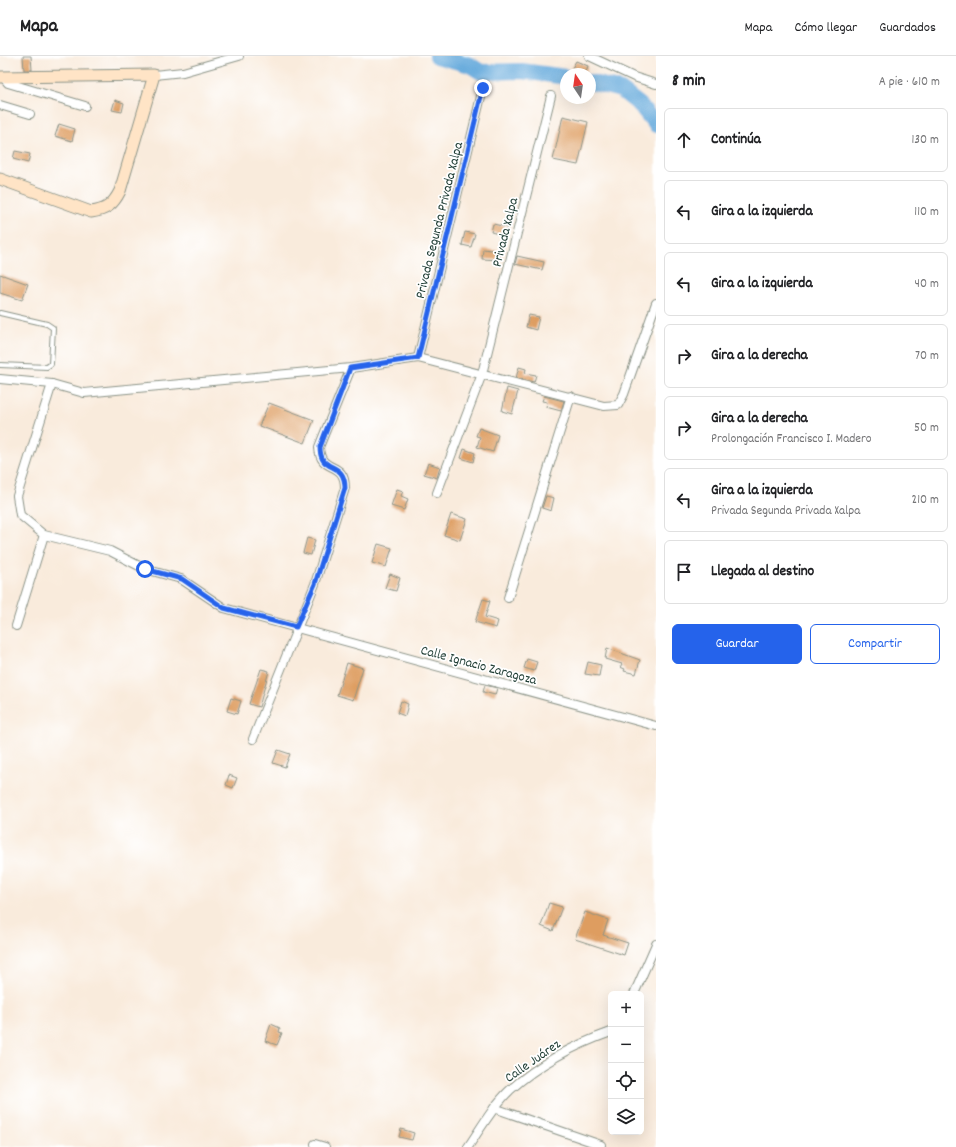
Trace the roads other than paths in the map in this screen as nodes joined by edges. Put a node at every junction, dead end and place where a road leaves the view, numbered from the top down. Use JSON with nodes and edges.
{"nodes":[{"id":1,"x":239,"y":56,"type":"edge"},
{"id":2,"x":589,"y":56,"type":"edge"},
{"id":3,"x":154,"y":75,"type":"junction"},
{"id":4,"x":1,"y":77,"type":"edge"},
{"id":5,"x":656,"y":84,"type":"edge"},
{"id":6,"x":483,"y":88,"type":"dead end"},
{"id":7,"x":551,"y":96,"type":"dead end"},
{"id":8,"x":0,"y":105,"type":"edge"},
{"id":9,"x":85,"y":106,"type":"dead end"},
{"id":10,"x":30,"y":114,"type":"dead end"},
{"id":11,"x":0,"y":179,"type":"edge"},
{"id":12,"x":656,"y":303,"type":"edge"},
{"id":13,"x":0,"y":313,"type":"edge"},
{"id":14,"x":418,"y":358,"type":"junction"},
{"id":15,"x":0,"y":365,"type":"edge"},
{"id":16,"x":350,"y":368,"type":"junction"},
{"id":17,"x":482,"y":374,"type":"junction"},
{"id":18,"x":0,"y":379,"type":"edge"},
{"id":19,"x":52,"y":384,"type":"junction"},
{"id":20,"x":571,"y":396,"type":"junction"},
{"id":21,"x":437,"y":493,"type":"dead end"},
{"id":22,"x":44,"y":535,"type":"junction"},
{"id":23,"x":508,"y":598,"type":"dead end"},
{"id":24,"x":16,"y":626,"type":"dead end"},
{"id":25,"x":296,"y":627,"type":"junction"},
{"id":26,"x":656,"y":726,"type":"edge"},
{"id":27,"x":253,"y":739,"type":"dead end"},
{"id":28,"x":656,"y":944,"type":"edge"},
{"id":29,"x":635,"y":991,"type":"edge"},
{"id":30,"x":608,"y":1033,"type":"edge"},
{"id":31,"x":494,"y":1108,"type":"junction"},
{"id":32,"x":315,"y":1144,"type":"dead end"},
{"id":33,"x":601,"y":1145,"type":"dead end"},
{"id":34,"x":325,"y":1147,"type":"edge"},
{"id":35,"x":468,"y":1147,"type":"edge"}],
"edges":[{"from":1,"to":3,"type":"street"},
{"from":2,"to":5,"type":"street"},
{"from":3,"to":4,"type":"street"},
{"from":3,"to":11,"type":"street"},
{"from":4,"to":9,"type":"street"},
{"from":6,"to":14,"type":"street","name":"Privada Segunda Privada Xalpa"},
{"from":7,"to":17,"type":"street","name":"Privada Xalpa"},
{"from":8,"to":10,"type":"street"},
{"from":12,"to":20,"type":"street"},
{"from":13,"to":15,"type":"lane"},
{"from":14,"to":16,"type":"street"},
{"from":14,"to":17,"type":"street"},
{"from":16,"to":19,"type":"street"},
{"from":16,"to":25,"type":"street"},
{"from":17,"to":20,"type":"street"},
{"from":17,"to":21,"type":"street","name":"Privada Xalpa"},
{"from":18,"to":19,"type":"street"},
{"from":19,"to":22,"type":"street"},
{"from":20,"to":23,"type":"street"},
{"from":22,"to":24,"type":"street"},
{"from":22,"to":25,"type":"street","name":"Calle Ignacio Zaragoza"},
{"from":25,"to":26,"type":"street","name":"Calle Ignacio Zaragoza"},
{"from":25,"to":27,"type":"street"},
{"from":28,"to":29,"type":"street"},
{"from":30,"to":31,"type":"street","name":"Calle Juárez"},
{"from":31,"to":33,"type":"street"},
{"from":31,"to":35,"type":"street","name":"Calle Juárez"},
{"from":32,"to":34,"type":"street"}]}
